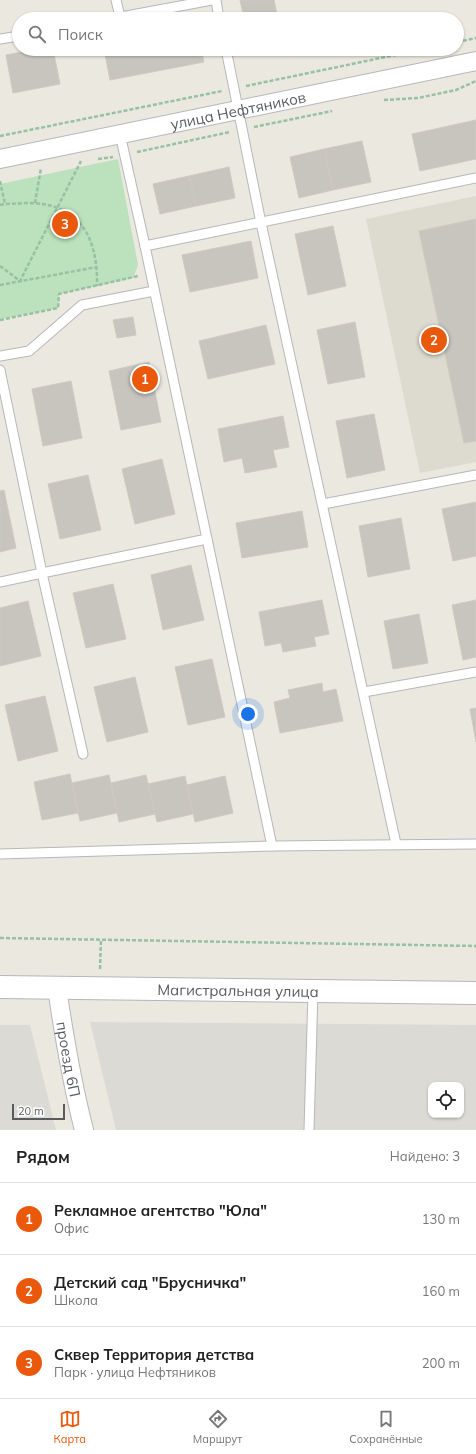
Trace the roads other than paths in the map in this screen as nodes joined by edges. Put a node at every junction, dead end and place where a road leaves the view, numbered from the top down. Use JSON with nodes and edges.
{"nodes":[{"id":1,"x":116,"y":0,"type":"edge"},
{"id":2,"x":212,"y":0,"type":"edge"},
{"id":3,"x":216,"y":0,"type":"edge"},
{"id":4,"x":119,"y":12,"type":"edge"},
{"id":5,"x":147,"y":12,"type":"edge"},
{"id":6,"x":219,"y":12,"type":"edge"},
{"id":7,"x":12,"y":37,"type":"edge"},
{"id":8,"x":0,"y":39,"type":"edge"},
{"id":9,"x":227,"y":56,"type":"edge"},
{"id":10,"x":476,"y":61,"type":"edge"},
{"id":11,"x":238,"y":110,"type":"junction"},
{"id":12,"x":120,"y":134,"type":"junction"},
{"id":13,"x":0,"y":159,"type":"edge"},
{"id":14,"x":476,"y":178,"type":"edge"},
{"id":15,"x":261,"y":222,"type":"junction"},
{"id":16,"x":145,"y":246,"type":"junction"},
{"id":17,"x":154,"y":291,"type":"junction"},
{"id":18,"x":0,"y":356,"type":"edge"},
{"id":19,"x":0,"y":370,"type":"edge"},
{"id":20,"x":476,"y":476,"type":"edge"},
{"id":21,"x":323,"y":504,"type":"junction"},
{"id":22,"x":207,"y":539,"type":"junction"},
{"id":23,"x":42,"y":573,"type":"junction"},
{"id":24,"x":0,"y":582,"type":"edge"},
{"id":25,"x":476,"y":672,"type":"edge"},
{"id":26,"x":364,"y":692,"type":"junction"},
{"id":27,"x":83,"y":754,"type":"dead end"},
{"id":28,"x":396,"y":844,"type":"junction"},
{"id":29,"x":476,"y":844,"type":"edge"},
{"id":30,"x":272,"y":846,"type":"junction"},
{"id":31,"x":0,"y":854,"type":"edge"},
{"id":32,"x":0,"y":987,"type":"edge"},
{"id":33,"x":57,"y":988,"type":"junction"},
{"id":34,"x":312,"y":991,"type":"junction"},
{"id":35,"x":476,"y":993,"type":"edge"},
{"id":36,"x":84,"y":1130,"type":"edge"},
{"id":37,"x":309,"y":1130,"type":"edge"}],
"edges":[{"from":1,"to":4,"type":"lane"},
{"from":2,"to":5,"type":"lane"},
{"from":3,"to":6,"type":"lane"},
{"from":7,"to":8,"type":"lane"},
{"from":9,"to":11,"type":"lane"},
{"from":10,"to":11,"type":"street","name":"улица Нефтяников"},
{"from":11,"to":12,"type":"street","name":"улица Нефтяников"},
{"from":11,"to":15,"type":"lane"},
{"from":12,"to":13,"type":"street","name":"улица Нефтяников"},
{"from":12,"to":16,"type":"lane"},
{"from":14,"to":15,"type":"lane"},
{"from":15,"to":16,"type":"lane"},
{"from":15,"to":21,"type":"lane"},
{"from":16,"to":17,"type":"lane"},
{"from":17,"to":18,"type":"lane"},
{"from":17,"to":22,"type":"lane"},
{"from":19,"to":23,"type":"lane"},
{"from":20,"to":21,"type":"lane"},
{"from":21,"to":26,"type":"lane"},
{"from":22,"to":23,"type":"lane"},
{"from":22,"to":30,"type":"lane"},
{"from":23,"to":24,"type":"lane"},
{"from":23,"to":27,"type":"lane"},
{"from":25,"to":26,"type":"lane"},
{"from":26,"to":28,"type":"lane"},
{"from":28,"to":29,"type":"lane"},
{"from":28,"to":30,"type":"lane"},
{"from":30,"to":31,"type":"lane"},
{"from":32,"to":33,"type":"main road","name":"Магистральная улица"},
{"from":33,"to":34,"type":"main road","name":"Магистральная улица"},
{"from":33,"to":36,"type":"street","name":"проезд 6П"},
{"from":34,"to":35,"type":"main road","name":"Магистральная улица"},
{"from":34,"to":37,"type":"lane"}]}
